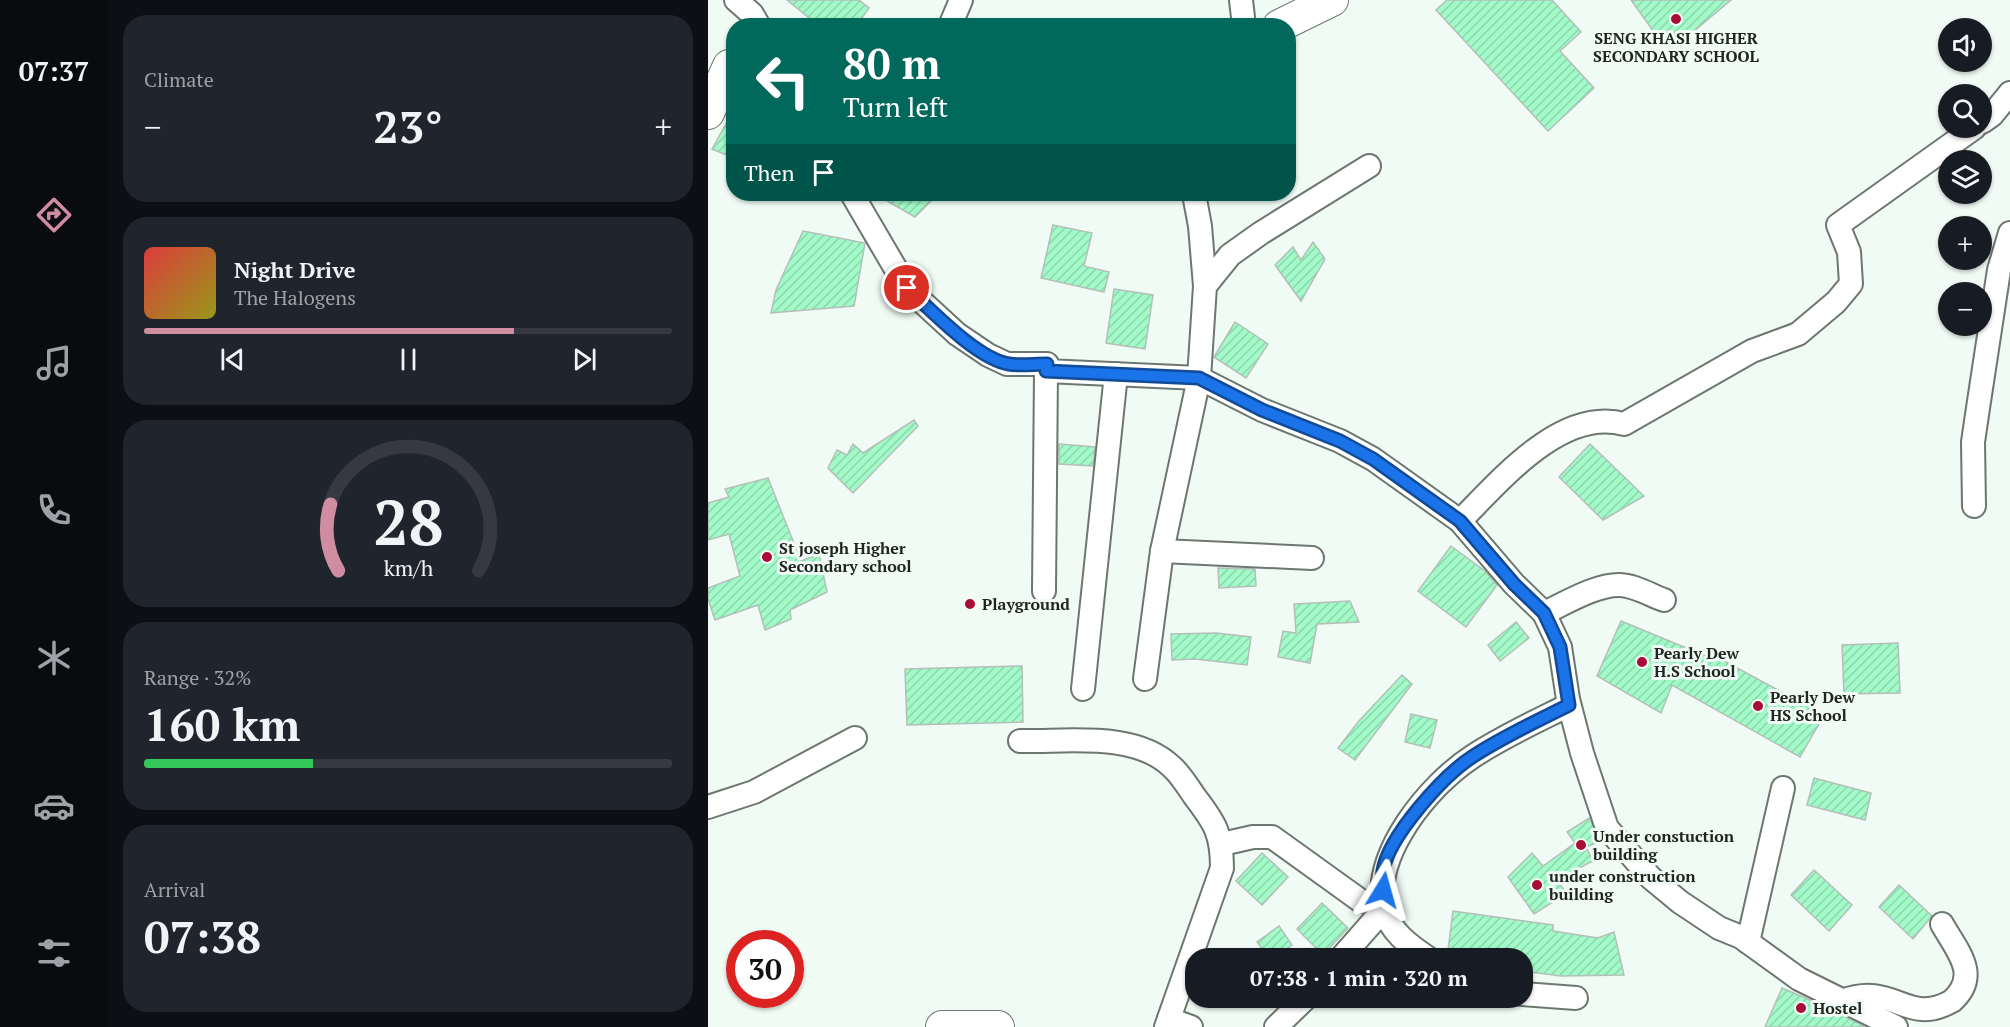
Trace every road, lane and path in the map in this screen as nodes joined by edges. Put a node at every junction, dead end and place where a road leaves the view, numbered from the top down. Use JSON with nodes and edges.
{"nodes":[{"id":1,"x":736,"y":0,"type":"edge"},
{"id":2,"x":961,"y":0,"type":"edge"},
{"id":3,"x":1241,"y":0,"type":"edge"},
{"id":4,"x":1332,"y":0,"type":"edge"},
{"id":5,"x":754,"y":18,"type":"edge"},
{"id":6,"x":953,"y":18,"type":"edge"},
{"id":7,"x":1243,"y":18,"type":"edge"},
{"id":8,"x":1296,"y":18,"type":"edge"},
{"id":9,"x":724,"y":64,"type":"edge"},
{"id":10,"x":2010,"y":93,"type":"edge"},
{"id":11,"x":1992,"y":112,"type":"edge"},
{"id":12,"x":708,"y":113,"type":"edge"},
{"id":13,"x":1960,"y":138,"type":"edge"},
{"id":14,"x":1370,"y":166,"type":"dead end"},
{"id":15,"x":856,"y":201,"type":"edge"},
{"id":16,"x":1195,"y":201,"type":"edge"},
{"id":17,"x":2010,"y":233,"type":"edge"},
{"id":18,"x":1205,"y":286,"type":"junction"},
{"id":19,"x":1046,"y":371,"type":"junction"},
{"id":20,"x":1116,"y":374,"type":"junction"},
{"id":21,"x":1199,"y":378,"type":"junction"},
{"id":22,"x":1974,"y":506,"type":"dead end"},
{"id":23,"x":1460,"y":521,"type":"junction"},
{"id":24,"x":1162,"y":551,"type":"junction"},
{"id":25,"x":1312,"y":558,"type":"dead end"},
{"id":26,"x":1044,"y":591,"type":"dead end"},
{"id":27,"x":1664,"y":600,"type":"dead end"},
{"id":28,"x":1544,"y":613,"type":"junction"},
{"id":29,"x":1145,"y":679,"type":"dead end"},
{"id":30,"x":1083,"y":689,"type":"dead end"},
{"id":31,"x":1569,"y":705,"type":"junction"},
{"id":32,"x":855,"y":738,"type":"dead end"},
{"id":33,"x":1020,"y":741,"type":"dead end"},
{"id":34,"x":1783,"y":788,"type":"dead end"},
{"id":35,"x":708,"y":807,"type":"edge"},
{"id":36,"x":1222,"y":844,"type":"junction"},
{"id":37,"x":1361,"y":901,"type":"dead end"},
{"id":38,"x":1384,"y":909,"type":"junction"},
{"id":39,"x":1942,"y":924,"type":"dead end"},
{"id":40,"x":1748,"y":942,"type":"junction"},
{"id":41,"x":1350,"y":948,"type":"edge"},
{"id":42,"x":1412,"y":948,"type":"edge"},
{"id":43,"x":1533,"y":995,"type":"edge"},
{"id":44,"x":1576,"y":998,"type":"dead end"},
{"id":45,"x":1842,"y":1001,"type":"junction"},
{"id":46,"x":1296,"y":1008,"type":"edge"},
{"id":47,"x":1167,"y":1023,"type":"edge"},
{"id":48,"x":942,"y":1027,"type":"edge"},
{"id":49,"x":998,"y":1027,"type":"edge"},
{"id":50,"x":1191,"y":1027,"type":"edge"},
{"id":51,"x":1276,"y":1027,"type":"edge"},
{"id":52,"x":1896,"y":1027,"type":"edge"}],
"edges":[{"from":1,"to":5,"type":"street"},
{"from":2,"to":6,"type":"street"},
{"from":3,"to":7,"type":"street"},
{"from":4,"to":8,"type":"street"},
{"from":9,"to":12,"type":"street"},
{"from":10,"to":11,"type":"street"},
{"from":13,"to":23,"type":"street"},
{"from":14,"to":18,"type":"street"},
{"from":15,"to":19,"type":"street"},
{"from":16,"to":18,"type":"street"},
{"from":17,"to":22,"type":"street"},
{"from":18,"to":21,"type":"street"},
{"from":19,"to":20,"type":"street"},
{"from":19,"to":26,"type":"street"},
{"from":20,"to":21,"type":"street"},
{"from":20,"to":30,"type":"street"},
{"from":21,"to":23,"type":"street"},
{"from":21,"to":24,"type":"street"},
{"from":23,"to":28,"type":"street"},
{"from":24,"to":25,"type":"street"},
{"from":24,"to":29,"type":"street"},
{"from":27,"to":28,"type":"street"},
{"from":28,"to":31,"type":"street"},
{"from":31,"to":38,"type":"street"},
{"from":31,"to":40,"type":"street"},
{"from":32,"to":35,"type":"street"},
{"from":33,"to":36,"type":"street"},
{"from":34,"to":40,"type":"street"},
{"from":36,"to":37,"type":"street"},
{"from":36,"to":47,"type":"street"},
{"from":38,"to":41,"type":"street"},
{"from":38,"to":42,"type":"street"},
{"from":39,"to":45,"type":"street"},
{"from":40,"to":45,"type":"street"},
{"from":43,"to":44,"type":"street"},
{"from":45,"to":52,"type":"street"},
{"from":46,"to":51,"type":"street"},
{"from":47,"to":50,"type":"street"},
{"from":48,"to":49,"type":"street"}]}
